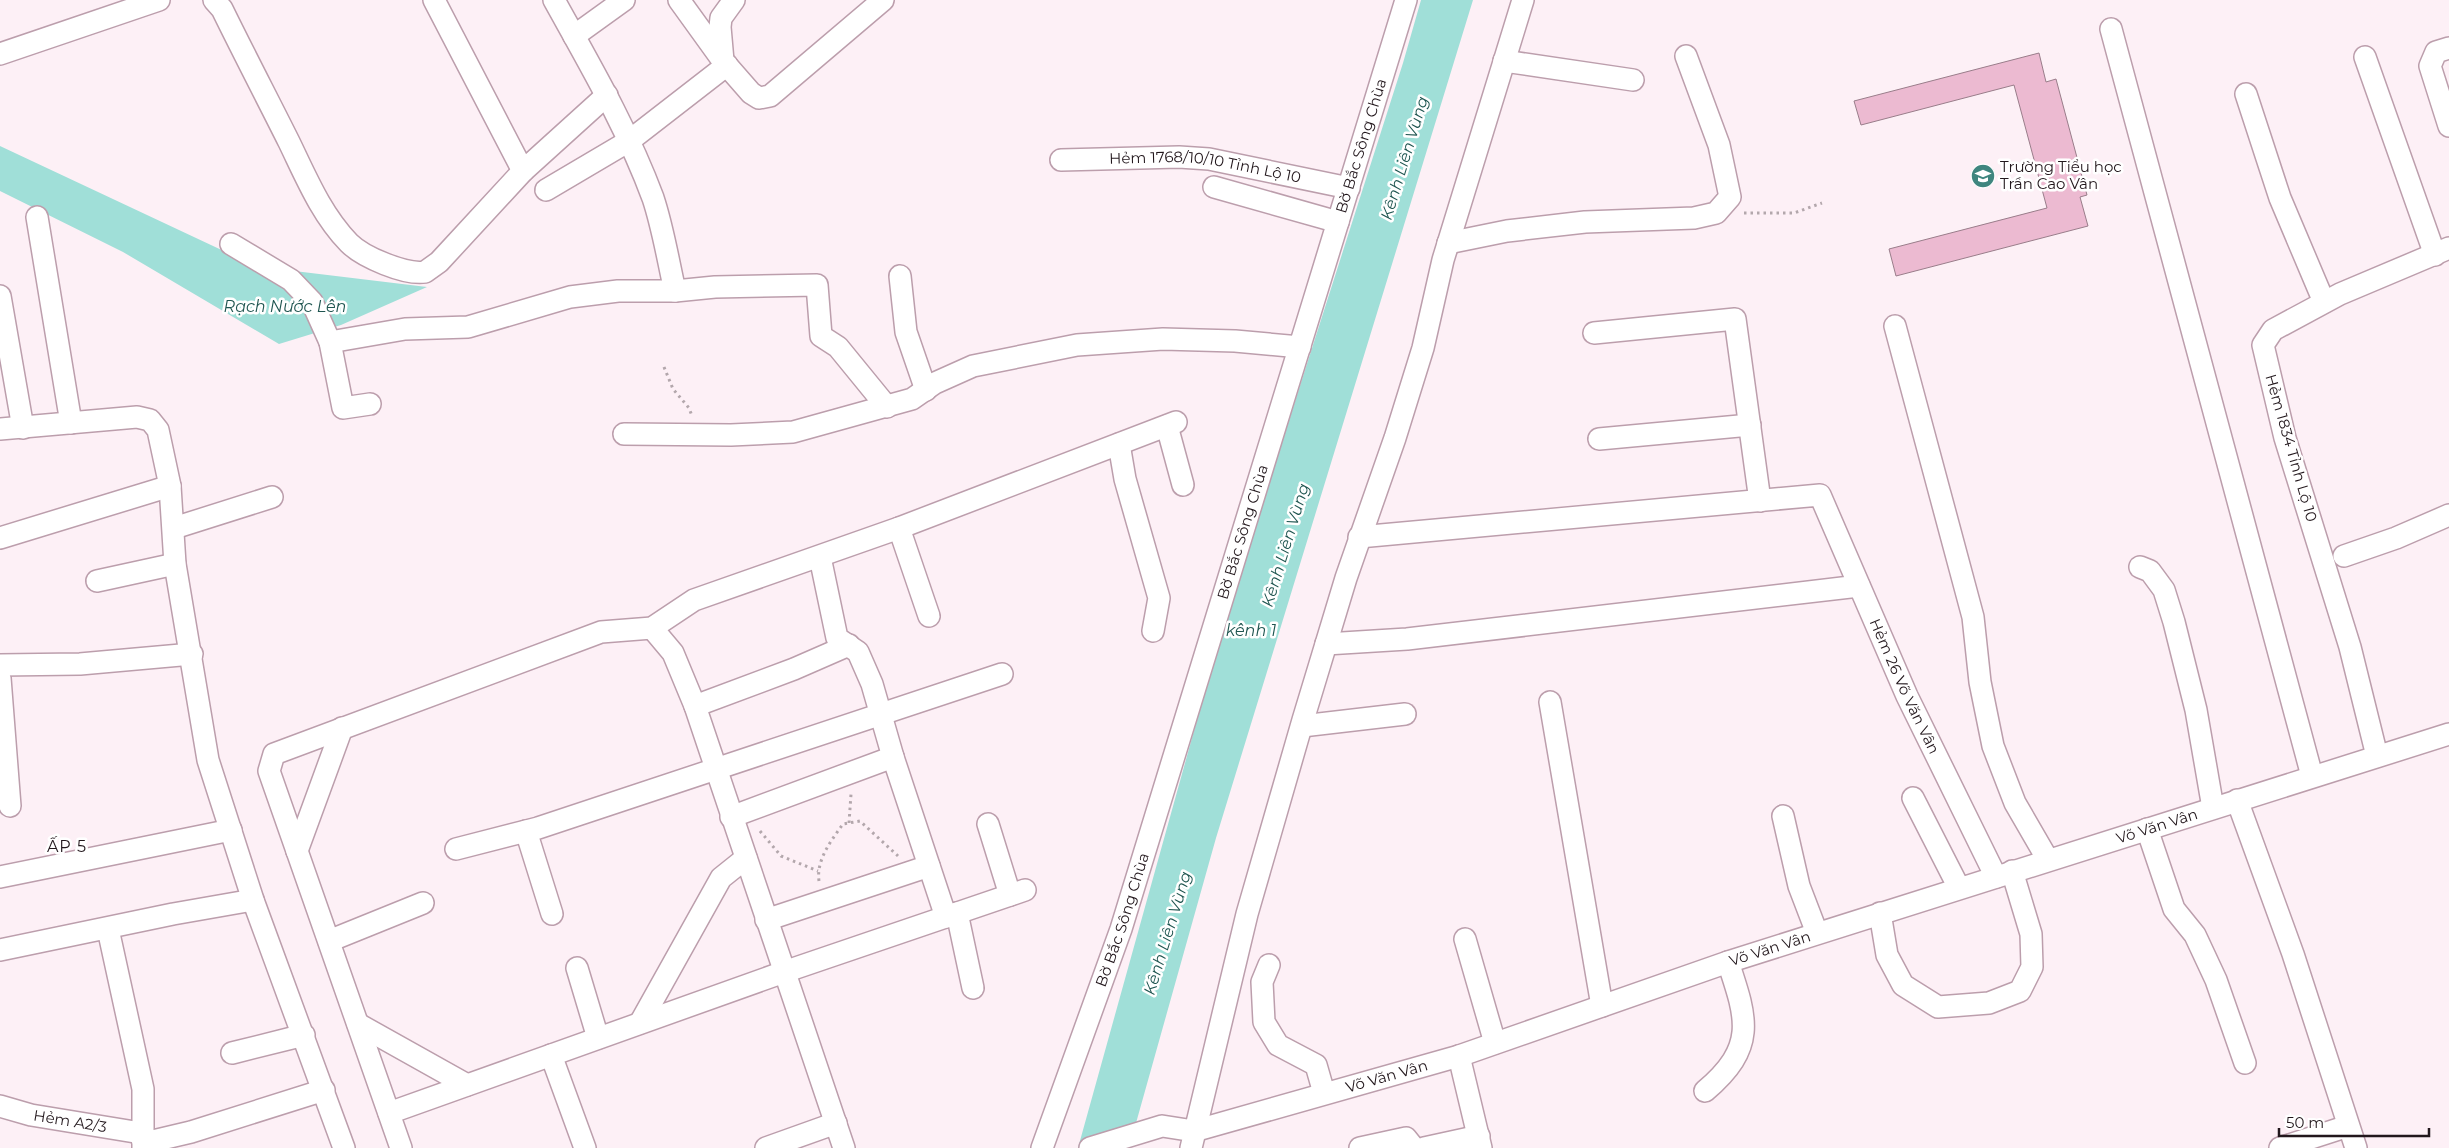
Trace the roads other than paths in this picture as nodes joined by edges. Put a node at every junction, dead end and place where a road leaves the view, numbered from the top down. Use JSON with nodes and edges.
{"nodes":[{"id":1,"x":159,"y":0,"type":"edge"},
{"id":2,"x":214,"y":0,"type":"edge"},
{"id":3,"x":434,"y":0,"type":"edge"},
{"id":4,"x":554,"y":0,"type":"edge"},
{"id":5,"x":624,"y":0,"type":"edge"},
{"id":6,"x":679,"y":0,"type":"edge"},
{"id":7,"x":734,"y":0,"type":"edge"},
{"id":8,"x":883,"y":0,"type":"edge"},
{"id":9,"x":1406,"y":0,"type":"edge"},
{"id":10,"x":1523,"y":0,"type":"edge"},
{"id":11,"x":2111,"y":29,"type":"dead end"},
{"id":12,"x":574,"y":36,"type":"junction"},
{"id":13,"x":2449,"y":48,"type":"edge"},
{"id":14,"x":0,"y":54,"type":"edge"},
{"id":15,"x":1686,"y":56,"type":"dead end"},
{"id":16,"x":2365,"y":57,"type":"dead end"},
{"id":17,"x":1504,"y":61,"type":"junction"},
{"id":18,"x":725,"y":63,"type":"junction"},
{"id":19,"x":1633,"y":80,"type":"dead end"},
{"id":20,"x":2246,"y":94,"type":"dead end"},
{"id":21,"x":607,"y":95,"type":"junction"},
{"id":22,"x":2449,"y":126,"type":"edge"},
{"id":23,"x":629,"y":141,"type":"junction"},
{"id":24,"x":1061,"y":160,"type":"dead end"},
{"id":25,"x":523,"y":171,"type":"junction"},
{"id":26,"x":1214,"y":187,"type":"dead end"},
{"id":27,"x":1348,"y":188,"type":"junction"},
{"id":28,"x":546,"y":190,"type":"dead end"},
{"id":29,"x":37,"y":217,"type":"dead end"},
{"id":30,"x":1338,"y":222,"type":"junction"},
{"id":31,"x":1448,"y":243,"type":"junction"},
{"id":32,"x":231,"y":244,"type":"dead end"},
{"id":33,"x":2442,"y":251,"type":"edge"},
{"id":34,"x":900,"y":276,"type":"dead end"},
{"id":35,"x":675,"y":291,"type":"junction"},
{"id":36,"x":0,"y":296,"type":"edge"},
{"id":37,"x":2324,"y":302,"type":"junction"},
{"id":38,"x":1895,"y":326,"type":"dead end"},
{"id":39,"x":1594,"y":333,"type":"dead end"},
{"id":40,"x":330,"y":342,"type":"junction"},
{"id":41,"x":1300,"y":347,"type":"junction"},
{"id":42,"x":926,"y":390,"type":"junction"},
{"id":43,"x":370,"y":404,"type":"dead end"},
{"id":44,"x":887,"y":407,"type":"junction"},
{"id":45,"x":72,"y":423,"type":"junction"},
{"id":46,"x":1750,"y":425,"type":"junction"},
{"id":47,"x":23,"y":428,"type":"junction"},
{"id":48,"x":0,"y":429,"type":"edge"},
{"id":49,"x":624,"y":434,"type":"dead end"},
{"id":50,"x":1599,"y":439,"type":"dead end"},
{"id":51,"x":1119,"y":444,"type":"junction"},
{"id":52,"x":1182,"y":485,"type":"dead end"},
{"id":53,"x":170,"y":486,"type":"junction"},
{"id":54,"x":272,"y":497,"type":"dead end"},
{"id":55,"x":1760,"y":502,"type":"junction"},
{"id":56,"x":2449,"y":515,"type":"edge"},
{"id":57,"x":174,"y":528,"type":"junction"},
{"id":58,"x":899,"y":528,"type":"junction"},
{"id":59,"x":1360,"y":537,"type":"junction"},
{"id":60,"x":0,"y":538,"type":"edge"},
{"id":61,"x":2344,"y":556,"type":"dead end"},
{"id":62,"x":820,"y":557,"type":"junction"},
{"id":63,"x":175,"y":564,"type":"junction"},
{"id":64,"x":2140,"y":567,"type":"dead end"},
{"id":65,"x":97,"y":581,"type":"dead end"},
{"id":66,"x":1859,"y":586,"type":"junction"},
{"id":67,"x":929,"y":616,"type":"dead end"},
{"id":68,"x":652,"y":628,"type":"junction"},
{"id":69,"x":1153,"y":631,"type":"dead end"},
{"id":70,"x":1326,"y":644,"type":"junction"},
{"id":71,"x":849,"y":645,"type":"junction"},
{"id":72,"x":192,"y":654,"type":"junction"},
{"id":73,"x":0,"y":664,"type":"edge"},
{"id":74,"x":1002,"y":674,"type":"dead end"},
{"id":75,"x":0,"y":678,"type":"edge"},
{"id":76,"x":1550,"y":702,"type":"dead end"},
{"id":77,"x":695,"y":706,"type":"junction"},
{"id":78,"x":1405,"y":714,"type":"dead end"},
{"id":79,"x":880,"y":716,"type":"junction"},
{"id":80,"x":1302,"y":726,"type":"junction"},
{"id":81,"x":342,"y":728,"type":"junction"},
{"id":82,"x":2449,"y":734,"type":"edge"},
{"id":83,"x":2377,"y":756,"type":"junction"},
{"id":84,"x":893,"y":757,"type":"junction"},
{"id":85,"x":716,"y":770,"type":"junction"},
{"id":86,"x":2312,"y":776,"type":"junction"},
{"id":87,"x":1913,"y":798,"type":"dead end"},
{"id":88,"x":2237,"y":800,"type":"junction"},
{"id":89,"x":10,"y":806,"type":"dead end"},
{"id":90,"x":2213,"y":808,"type":"junction"},
{"id":91,"x":1783,"y":816,"type":"dead end"},
{"id":92,"x":731,"y":817,"type":"junction"},
{"id":93,"x":988,"y":824,"type":"dead end"},
{"id":94,"x":2147,"y":829,"type":"junction"},
{"id":95,"x":231,"y":830,"type":"junction"},
{"id":96,"x":526,"y":831,"type":"junction"},
{"id":97,"x":456,"y":850,"type":"dead end"},
{"id":98,"x":297,"y":851,"type":"junction"},
{"id":99,"x":746,"y":858,"type":"junction"},
{"id":100,"x":2048,"y":860,"type":"junction"},
{"id":101,"x":920,"y":869,"type":"junction"},
{"id":102,"x":2004,"y":874,"type":"junction"},
{"id":103,"x":0,"y":877,"type":"edge"},
{"id":104,"x":1959,"y":888,"type":"junction"},
{"id":105,"x":253,"y":900,"type":"junction"},
{"id":106,"x":423,"y":903,"type":"dead end"},
{"id":107,"x":1880,"y":913,"type":"junction"},
{"id":108,"x":552,"y":914,"type":"dead end"},
{"id":109,"x":952,"y":915,"type":"junction"},
{"id":110,"x":766,"y":920,"type":"junction"},
{"id":111,"x":108,"y":929,"type":"junction"},
{"id":112,"x":1817,"y":933,"type":"junction"},
{"id":113,"x":1465,"y":939,"type":"dead end"},
{"id":114,"x":329,"y":941,"type":"junction"},
{"id":115,"x":0,"y":950,"type":"edge"},
{"id":116,"x":1728,"y":962,"type":"junction"},
{"id":117,"x":1269,"y":965,"type":"dead end"},
{"id":118,"x":576,"y":968,"type":"dead end"},
{"id":119,"x":784,"y":972,"type":"junction"},
{"id":120,"x":974,"y":988,"type":"dead end"},
{"id":121,"x":1602,"y":1006,"type":"junction"},
{"id":122,"x":640,"y":1023,"type":"junction"},
{"id":123,"x":358,"y":1024,"type":"junction"},
{"id":124,"x":304,"y":1034,"type":"junction"},
{"id":125,"x":598,"y":1038,"type":"junction"},
{"id":126,"x":1496,"y":1043,"type":"junction"},
{"id":127,"x":232,"y":1053,"type":"dead end"},
{"id":128,"x":551,"y":1055,"type":"junction"},
{"id":129,"x":1459,"y":1056,"type":"junction"},
{"id":130,"x":2245,"y":1063,"type":"dead end"},
{"id":131,"x":467,"y":1085,"type":"junction"},
{"id":132,"x":324,"y":1090,"type":"junction"},
{"id":133,"x":1705,"y":1090,"type":"dead end"},
{"id":134,"x":1324,"y":1093,"type":"junction"},
{"id":135,"x":0,"y":1106,"type":"edge"},
{"id":136,"x":389,"y":1113,"type":"junction"},
{"id":137,"x":836,"y":1123,"type":"junction"},
{"id":138,"x":2348,"y":1126,"type":"junction"},
{"id":139,"x":1192,"y":1139,"type":"edge"},
{"id":140,"x":142,"y":1140,"type":"edge"},
{"id":141,"x":1480,"y":1142,"type":"edge"},
{"id":142,"x":344,"y":1148,"type":"edge"},
{"id":143,"x":401,"y":1148,"type":"edge"},
{"id":144,"x":585,"y":1148,"type":"edge"},
{"id":145,"x":766,"y":1148,"type":"edge"},
{"id":146,"x":844,"y":1148,"type":"edge"},
{"id":147,"x":1042,"y":1148,"type":"edge"},
{"id":148,"x":1090,"y":1148,"type":"edge"},
{"id":149,"x":1173,"y":1148,"type":"edge"},
{"id":150,"x":1360,"y":1148,"type":"edge"},
{"id":151,"x":1414,"y":1148,"type":"edge"},
{"id":152,"x":1424,"y":1148,"type":"edge"},
{"id":153,"x":2280,"y":1148,"type":"edge"},
{"id":154,"x":2356,"y":1148,"type":"edge"}],
"edges":[{"from":1,"to":14,"type":"street"},
{"from":2,"to":25,"type":"street"},
{"from":3,"to":25,"type":"street"},
{"from":4,"to":12,"type":"street"},
{"from":5,"to":12,"type":"street"},
{"from":6,"to":18,"type":"street"},
{"from":7,"to":18,"type":"street"},
{"from":8,"to":18,"type":"street"},
{"from":9,"to":27,"type":"street","name":"Bờ Bắc Sông Chùa"},
{"from":10,"to":17,"type":"street"},
{"from":11,"to":86,"type":"street"},
{"from":12,"to":21,"type":"street"},
{"from":13,"to":22,"type":"street"},
{"from":15,"to":31,"type":"street"},
{"from":16,"to":33,"type":"street"},
{"from":17,"to":19,"type":"street"},
{"from":17,"to":31,"type":"street"},
{"from":18,"to":23,"type":"street"},
{"from":20,"to":37,"type":"street"},
{"from":21,"to":23,"type":"street"},
{"from":21,"to":25,"type":"street"},
{"from":23,"to":28,"type":"street"},
{"from":23,"to":35,"type":"street"},
{"from":24,"to":27,"type":"street","name":"Hẻm 1768/10/10 Tỉnh Lộ 10"},
{"from":26,"to":30,"type":"street"},
{"from":27,"to":30,"type":"street","name":"Bờ Bắc Sông Chùa"},
{"from":29,"to":45,"type":"street"},
{"from":30,"to":41,"type":"street","name":"Bờ Bắc Sông Chùa"},
{"from":31,"to":59,"type":"street"},
{"from":32,"to":40,"type":"street"},
{"from":33,"to":37,"type":"street","name":"Hẻm 1834 Tỉnh Lộ 10"},
{"from":34,"to":42,"type":"street"},
{"from":35,"to":40,"type":"street"},
{"from":35,"to":44,"type":"street"},
{"from":36,"to":47,"type":"street"},
{"from":37,"to":83,"type":"street","name":"Hẻm 1834 Tỉnh Lộ 10"},
{"from":38,"to":100,"type":"street"},
{"from":39,"to":46,"type":"street"},
{"from":40,"to":43,"type":"street"},
{"from":41,"to":42,"type":"street"},
{"from":41,"to":147,"type":"street","name":"Bờ Bắc Sông Chùa"},
{"from":42,"to":44,"type":"street"},
{"from":44,"to":49,"type":"street"},
{"from":45,"to":47,"type":"street"},
{"from":45,"to":53,"type":"street"},
{"from":46,"to":50,"type":"street"},
{"from":46,"to":55,"type":"street"},
{"from":47,"to":48,"type":"street"},
{"from":51,"to":52,"type":"street"},
{"from":51,"to":58,"type":"street"},
{"from":51,"to":69,"type":"street"},
{"from":53,"to":57,"type":"street"},
{"from":53,"to":60,"type":"street"},
{"from":54,"to":57,"type":"street"},
{"from":55,"to":59,"type":"street"},
{"from":55,"to":66,"type":"street","name":"Hẻm 26 Võ Văn Vân"},
{"from":56,"to":61,"type":"street"},
{"from":57,"to":63,"type":"street"},
{"from":58,"to":62,"type":"street"},
{"from":58,"to":67,"type":"street"},
{"from":59,"to":70,"type":"street"},
{"from":62,"to":68,"type":"street"},
{"from":62,"to":71,"type":"street"},
{"from":63,"to":65,"type":"street"},
{"from":63,"to":72,"type":"street"},
{"from":64,"to":90,"type":"street"},
{"from":66,"to":70,"type":"street"},
{"from":66,"to":102,"type":"street","name":"Hẻm 26 Võ Văn Vân"},
{"from":68,"to":77,"type":"street"},
{"from":68,"to":81,"type":"street"},
{"from":70,"to":80,"type":"street"},
{"from":71,"to":77,"type":"street"},
{"from":71,"to":79,"type":"street"},
{"from":72,"to":73,"type":"street"},
{"from":72,"to":95,"type":"street"},
{"from":74,"to":79,"type":"street"},
{"from":75,"to":89,"type":"street"},
{"from":76,"to":121,"type":"street"},
{"from":77,"to":85,"type":"street"},
{"from":78,"to":80,"type":"street"},
{"from":79,"to":84,"type":"street"},
{"from":79,"to":85,"type":"street"},
{"from":80,"to":139,"type":"street"},
{"from":81,"to":98,"type":"street"},
{"from":81,"to":98,"type":"street"},
{"from":82,"to":83,"type":"street","name":"Võ Văn Vân"},
{"from":83,"to":86,"type":"street","name":"Võ Văn Vân"},
{"from":84,"to":92,"type":"street"},
{"from":84,"to":101,"type":"street"},
{"from":85,"to":92,"type":"street"},
{"from":85,"to":96,"type":"street"},
{"from":86,"to":88,"type":"street","name":"Võ Văn Vân"},
{"from":87,"to":104,"type":"street"},
{"from":88,"to":90,"type":"street","name":"Võ Văn Vân"},
{"from":88,"to":138,"type":"street"},
{"from":90,"to":94,"type":"street","name":"Võ Văn Vân"},
{"from":91,"to":112,"type":"street"},
{"from":92,"to":99,"type":"street"},
{"from":93,"to":109,"type":"street"},
{"from":94,"to":100,"type":"street","name":"Võ Văn Vân"},
{"from":94,"to":130,"type":"street"},
{"from":95,"to":103,"type":"street"},
{"from":95,"to":105,"type":"street"},
{"from":96,"to":97,"type":"street"},
{"from":96,"to":108,"type":"street"},
{"from":98,"to":114,"type":"street"},
{"from":99,"to":110,"type":"street"},
{"from":99,"to":122,"type":"street"},
{"from":100,"to":102,"type":"street","name":"Võ Văn Vân"},
{"from":101,"to":109,"type":"street"},
{"from":101,"to":110,"type":"street"},
{"from":102,"to":104,"type":"street","name":"Võ Văn Vân"},
{"from":102,"to":107,"type":"street"},
{"from":104,"to":107,"type":"street","name":"Võ Văn Vân"},
{"from":105,"to":111,"type":"street"},
{"from":105,"to":124,"type":"street"},
{"from":106,"to":114,"type":"street"},
{"from":107,"to":112,"type":"street","name":"Võ Văn Vân"},
{"from":109,"to":119,"type":"street"},
{"from":109,"to":120,"type":"street"},
{"from":110,"to":119,"type":"street"},
{"from":111,"to":115,"type":"street"},
{"from":111,"to":140,"type":"street"},
{"from":112,"to":116,"type":"street","name":"Võ Văn Vân"},
{"from":113,"to":126,"type":"street"},
{"from":114,"to":123,"type":"street"},
{"from":116,"to":121,"type":"street","name":"Võ Văn Vân"},
{"from":116,"to":133,"type":"street"},
{"from":117,"to":134,"type":"street"},
{"from":118,"to":125,"type":"street"},
{"from":119,"to":122,"type":"street"},
{"from":119,"to":137,"type":"street"},
{"from":121,"to":126,"type":"street","name":"Võ Văn Vân"},
{"from":122,"to":125,"type":"street"},
{"from":123,"to":131,"type":"street"},
{"from":123,"to":136,"type":"street"},
{"from":124,"to":127,"type":"street"},
{"from":124,"to":132,"type":"street"},
{"from":125,"to":128,"type":"street"},
{"from":126,"to":129,"type":"street","name":"Võ Văn Vân"},
{"from":128,"to":131,"type":"street"},
{"from":128,"to":144,"type":"street"},
{"from":129,"to":134,"type":"street","name":"Võ Văn Vân"},
{"from":129,"to":141,"type":"street"},
{"from":131,"to":136,"type":"street"},
{"from":132,"to":140,"type":"street","name":"Hẻm A2/3"},
{"from":132,"to":142,"type":"street"},
{"from":134,"to":139,"type":"street","name":"Võ Văn Vân"},
{"from":135,"to":140,"type":"street","name":"Hẻm A2/3"},
{"from":136,"to":143,"type":"street"},
{"from":137,"to":145,"type":"street"},
{"from":137,"to":146,"type":"street"},
{"from":138,"to":153,"type":"street"},
{"from":138,"to":154,"type":"street"},
{"from":139,"to":148,"type":"street","name":"Võ Văn Vân"},
{"from":139,"to":149,"type":"street"},
{"from":141,"to":152,"type":"street"},
{"from":150,"to":151,"type":"street"}]}
